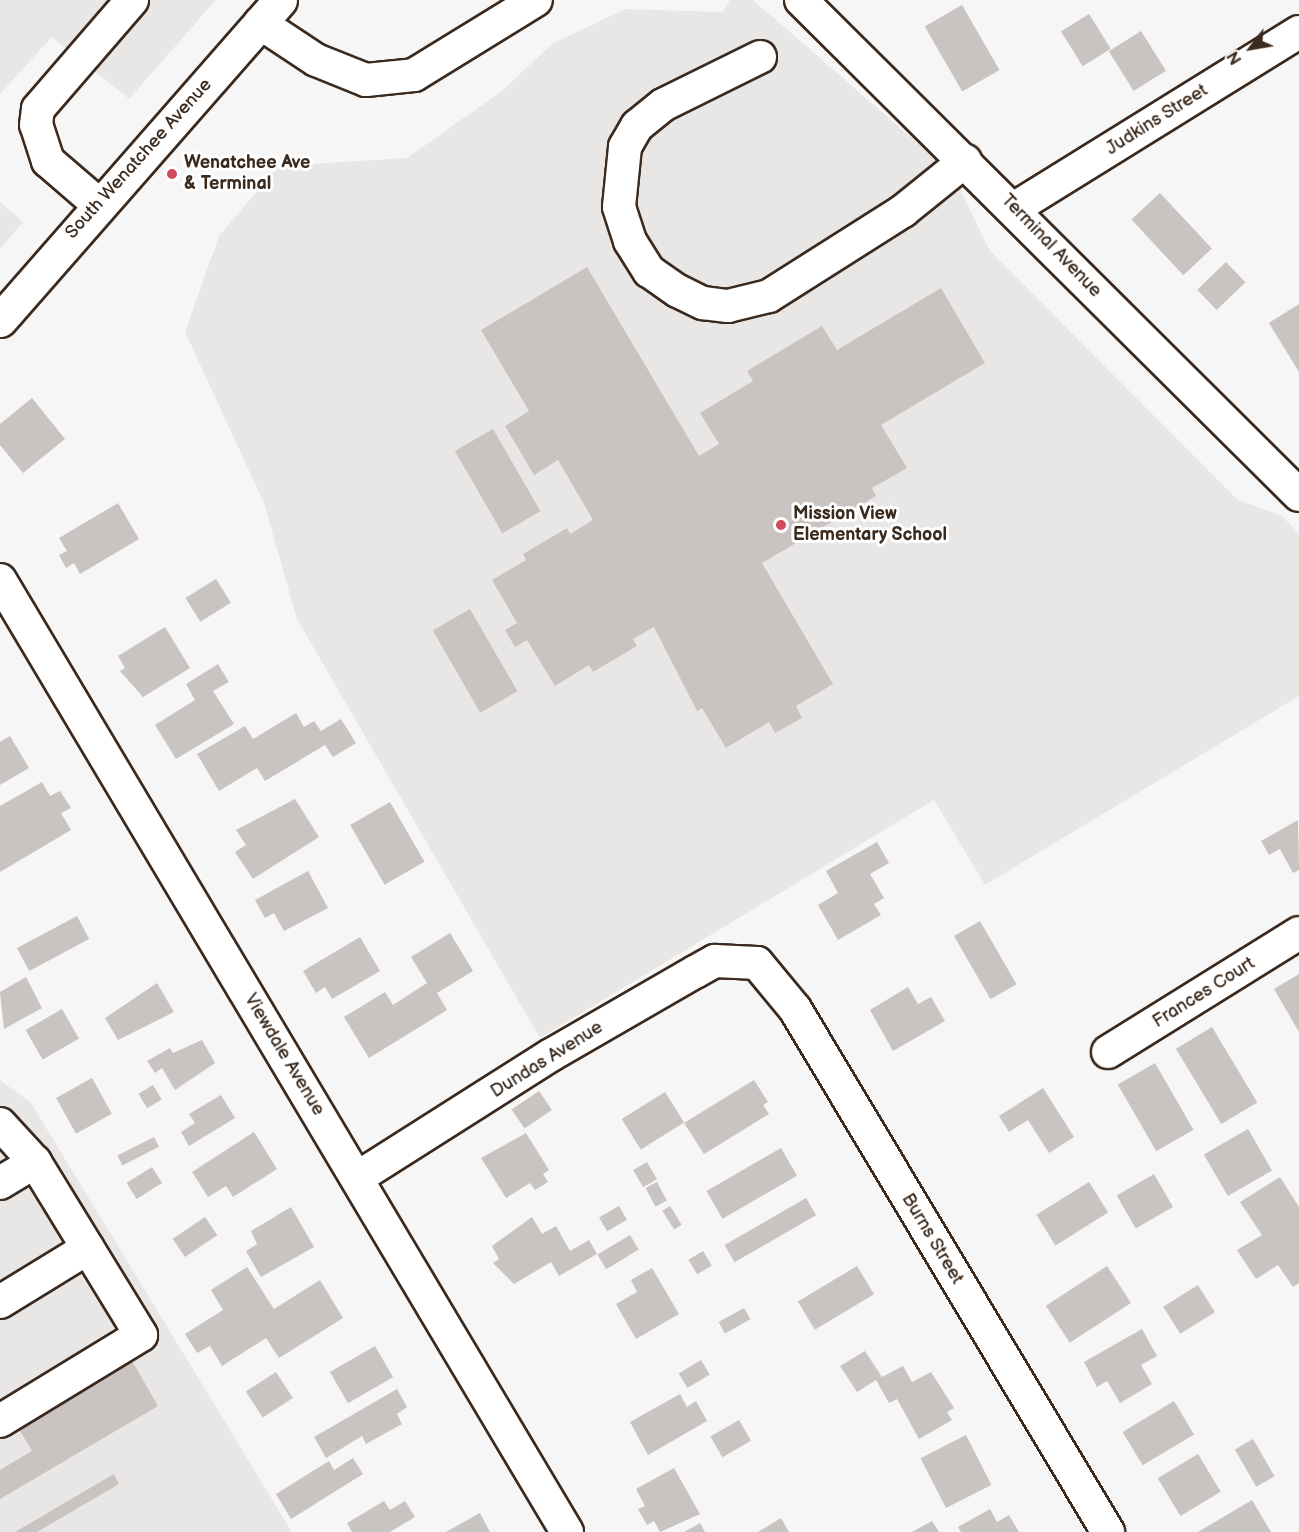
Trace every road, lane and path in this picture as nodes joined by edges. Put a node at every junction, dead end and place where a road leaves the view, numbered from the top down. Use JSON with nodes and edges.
{"nodes":[{"id":1,"x":132,"y":0,"type":"edge"},
{"id":2,"x":536,"y":0,"type":"edge"},
{"id":3,"x":801,"y":0,"type":"edge"},
{"id":4,"x":270,"y":12,"type":"edge"},
{"id":5,"x":1299,"y":32,"type":"edge"},
{"id":6,"x":760,"y":57,"type":"dead end"},
{"id":7,"x":964,"y":161,"type":"junction"},
{"id":8,"x":98,"y":204,"type":"junction"},
{"id":9,"x":1015,"y":208,"type":"junction"},
{"id":10,"x":0,"y":320,"type":"edge"},
{"id":11,"x":1299,"y":495,"type":"edge"},
{"id":12,"x":0,"y":580,"type":"edge"},
{"id":13,"x":1299,"y":933,"type":"edge"},
{"id":14,"x":744,"y":960,"type":"joint"},
{"id":15,"x":1108,"y":1052,"type":"dead end"},
{"id":16,"x":0,"y":1124,"type":"edge"},
{"id":17,"x":35,"y":1162,"type":"junction"},
{"id":18,"x":357,"y":1178,"type":"junction"},
{"id":19,"x":0,"y":1183,"type":"edge"},
{"id":20,"x":88,"y":1248,"type":"junction"},
{"id":21,"x":0,"y":1302,"type":"edge"},
{"id":22,"x":0,"y":1421,"type":"edge"},
{"id":23,"x":567,"y":1532,"type":"edge"},
{"id":24,"x":1108,"y":1532,"type":"edge"}],
"edges":[{"from":1,"to":8,"type":"street"},
{"from":2,"to":4,"type":"street"},
{"from":3,"to":7,"type":"street","name":"Terminal Avenue"},
{"from":4,"to":8,"type":"main road","name":"South Wenatchee Avenue"},
{"from":5,"to":9,"type":"street","name":"Judkins Street"},
{"from":6,"to":7,"type":"street"},
{"from":7,"to":9,"type":"street","name":"Terminal Avenue"},
{"from":8,"to":10,"type":"main road","name":"South Wenatchee Avenue"},
{"from":9,"to":11,"type":"street","name":"Terminal Avenue"},
{"from":12,"to":18,"type":"street","name":"Viewdale Avenue"},
{"from":13,"to":15,"type":"street","name":"Frances Court"},
{"from":14,"to":18,"type":"street","name":"Dundas Avenue"},
{"from":14,"to":24,"type":"street","name":"Burns Street"},
{"from":16,"to":17,"type":"street"},
{"from":17,"to":19,"type":"street"},
{"from":17,"to":20,"type":"street"},
{"from":18,"to":23,"type":"street","name":"Viewdale Avenue"},
{"from":20,"to":21,"type":"street"},
{"from":20,"to":22,"type":"street"}]}
